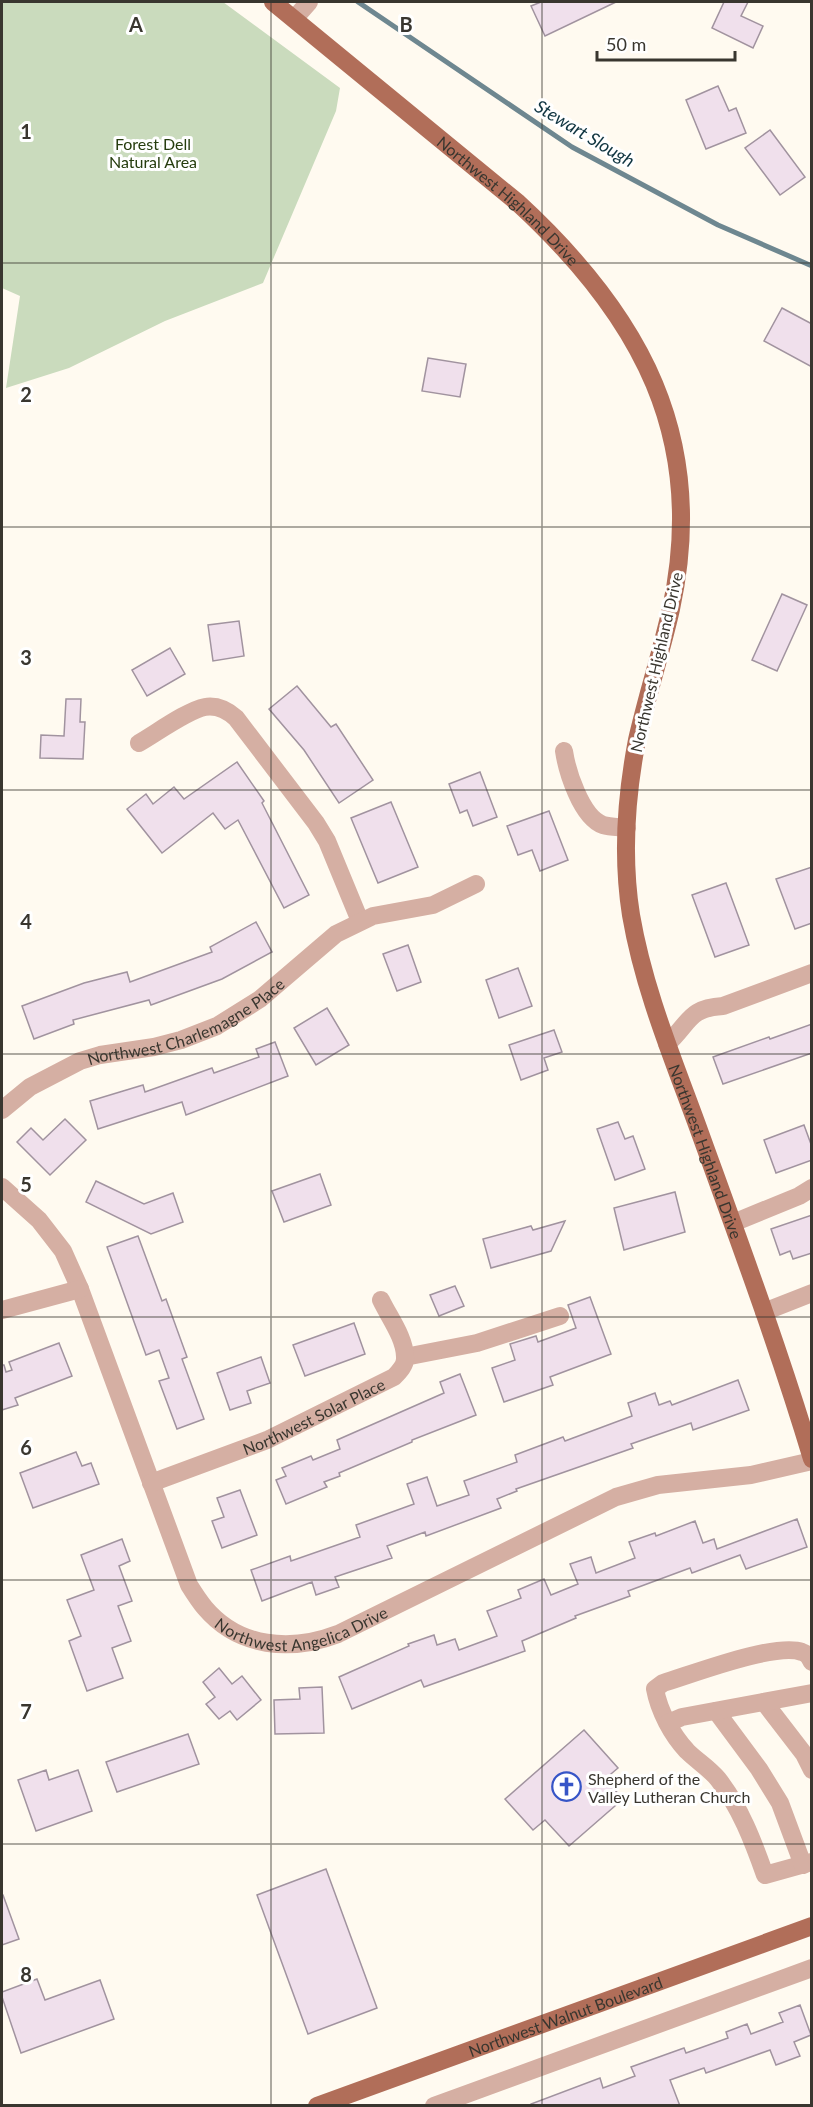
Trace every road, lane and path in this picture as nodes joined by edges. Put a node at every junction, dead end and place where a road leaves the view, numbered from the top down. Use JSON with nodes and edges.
{"nodes":[{"id":1,"x":273,"y":2,"type":"edge"},
{"id":2,"x":309,"y":2,"type":"edge"},
{"id":3,"x":294,"y":19,"type":"junction"},
{"id":4,"x":139,"y":743,"type":"dead end"},
{"id":5,"x":564,"y":751,"type":"dead end"},
{"id":6,"x":627,"y":828,"type":"junction"},
{"id":7,"x":476,"y":884,"type":"dead end"},
{"id":8,"x":360,"y":921,"type":"junction"},
{"id":9,"x":812,"y":973,"type":"edge"},
{"id":10,"x":667,"y":1044,"type":"junction"},
{"id":11,"x":2,"y":1110,"type":"edge"},
{"id":12,"x":2,"y":1187,"type":"edge"},
{"id":13,"x":812,"y":1188,"type":"edge"},
{"id":14,"x":733,"y":1223,"type":"junction"},
{"id":15,"x":80,"y":1289,"type":"junction"},
{"id":16,"x":812,"y":1293,"type":"edge"},
{"id":17,"x":381,"y":1300,"type":"dead end"},
{"id":18,"x":2,"y":1310,"type":"edge"},
{"id":19,"x":764,"y":1312,"type":"junction"},
{"id":20,"x":560,"y":1316,"type":"dead end"},
{"id":21,"x":405,"y":1357,"type":"junction"},
{"id":22,"x":812,"y":1460,"type":"edge"},
{"id":23,"x":151,"y":1483,"type":"junction"},
{"id":24,"x":812,"y":1662,"type":"edge"},
{"id":25,"x":812,"y":1693,"type":"edge"},
{"id":26,"x":764,"y":1702,"type":"junction"},
{"id":27,"x":716,"y":1711,"type":"junction"},
{"id":28,"x":668,"y":1723,"type":"junction"},
{"id":29,"x":812,"y":1770,"type":"edge"},
{"id":30,"x":807,"y":1863,"type":"edge"},
{"id":31,"x":812,"y":1926,"type":"edge"},
{"id":32,"x":812,"y":1968,"type":"edge"},
{"id":33,"x":317,"y":2106,"type":"edge"},
{"id":34,"x":434,"y":2106,"type":"edge"}],
"edges":[{"from":1,"to":3,"type":"main road","name":"Northwest Highland Drive"},
{"from":2,"to":3,"type":"street"},
{"from":3,"to":6,"type":"main road","name":"Northwest Highland Drive"},
{"from":4,"to":8,"type":"street"},
{"from":5,"to":6,"type":"street"},
{"from":6,"to":10,"type":"main road","name":"Northwest Highland Drive"},
{"from":7,"to":8,"type":"street","name":"Northwest Charlemagne Place"},
{"from":8,"to":11,"type":"street","name":"Northwest Charlemagne Place"},
{"from":9,"to":10,"type":"street"},
{"from":10,"to":14,"type":"main road","name":"Northwest Highland Drive"},
{"from":12,"to":15,"type":"street","name":"Northwest Angelica Drive"},
{"from":13,"to":14,"type":"street"},
{"from":14,"to":19,"type":"main road","name":"Northwest Highland Drive"},
{"from":15,"to":18,"type":"street"},
{"from":15,"to":23,"type":"street","name":"Northwest Angelica Drive"},
{"from":16,"to":19,"type":"street"},
{"from":17,"to":21,"type":"street"},
{"from":19,"to":22,"type":"main road","name":"Northwest Highland Drive"},
{"from":20,"to":21,"type":"street"},
{"from":21,"to":23,"type":"street","name":"Northwest Solar Place"},
{"from":22,"to":23,"type":"street","name":"Northwest Angelica Drive"},
{"from":24,"to":28,"type":"street"},
{"from":25,"to":26,"type":"street"},
{"from":26,"to":27,"type":"street"},
{"from":26,"to":29,"type":"street"},
{"from":27,"to":28,"type":"street"},
{"from":27,"to":30,"type":"street"},
{"from":28,"to":30,"type":"street"},
{"from":31,"to":33,"type":"main road","name":"Northwest Walnut Boulevard"},
{"from":32,"to":34,"type":"street"}]}
